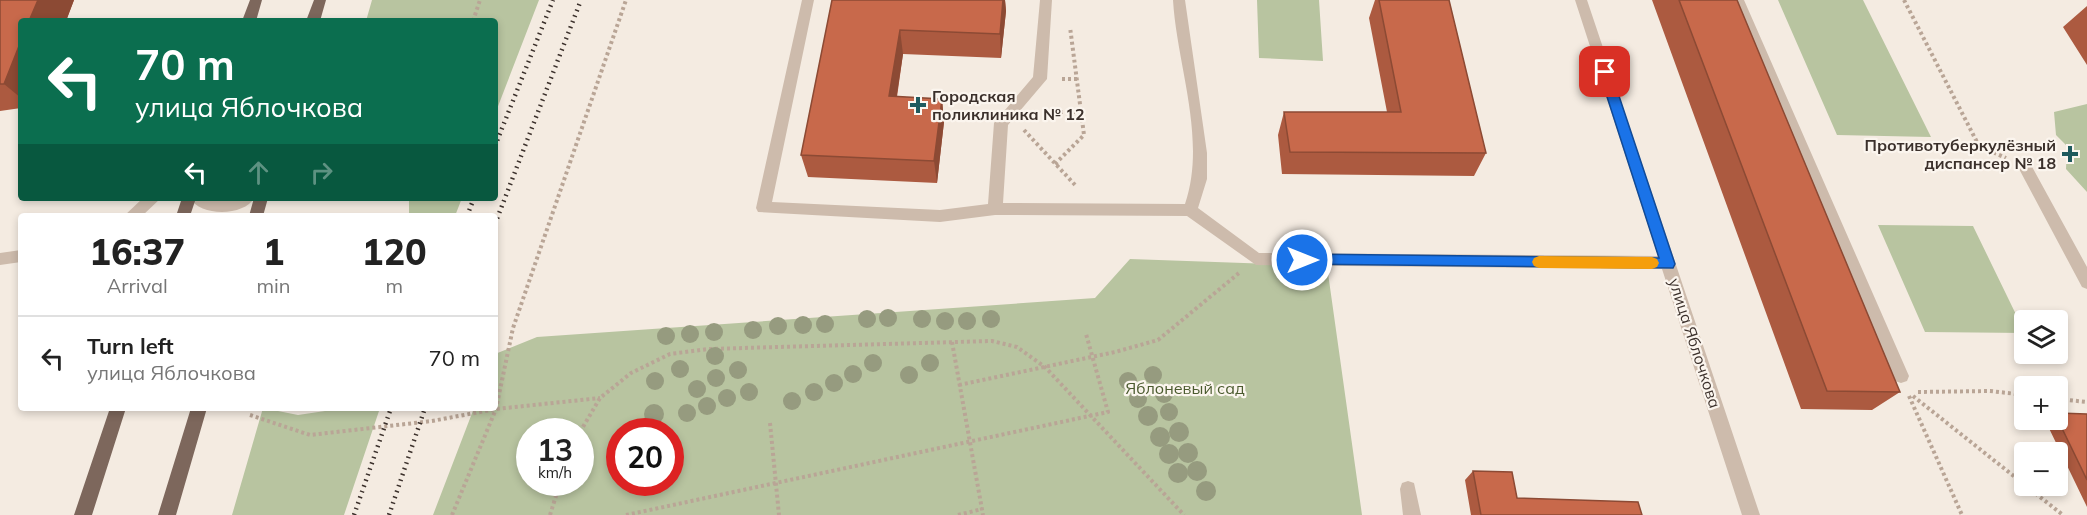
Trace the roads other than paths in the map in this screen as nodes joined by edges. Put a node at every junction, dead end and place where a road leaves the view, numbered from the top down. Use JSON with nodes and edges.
{"nodes":[{"id":1,"x":256,"y":0,"type":"edge"},
{"id":2,"x":320,"y":0,"type":"edge"},
{"id":3,"x":808,"y":0,"type":"edge"},
{"id":4,"x":1046,"y":0,"type":"edge"},
{"id":5,"x":1179,"y":0,"type":"edge"},
{"id":6,"x":1581,"y":0,"type":"edge"},
{"id":7,"x":1738,"y":0,"type":"edge"},
{"id":8,"x":250,"y":18,"type":"edge"},
{"id":9,"x":315,"y":18,"type":"edge"},
{"id":10,"x":2025,"y":167,"type":"road end"},
{"id":11,"x":150,"y":201,"type":"edge"},
{"id":12,"x":201,"y":201,"type":"edge"},
{"id":13,"x":242,"y":201,"type":"edge"},
{"id":14,"x":995,"y":209,"type":"junction"},
{"id":15,"x":1190,"y":210,"type":"junction"},
{"id":16,"x":135,"y":213,"type":"edge"},
{"id":17,"x":18,"y":256,"type":"edge"},
{"id":18,"x":0,"y":259,"type":"edge"},
{"id":19,"x":1668,"y":264,"type":"junction"},
{"id":20,"x":2087,"y":282,"type":"edge"},
{"id":21,"x":1901,"y":376,"type":"dead end"},
{"id":22,"x":117,"y":411,"type":"edge"},
{"id":23,"x":197,"y":411,"type":"edge"},
{"id":24,"x":1408,"y":489,"type":"dead end"},
{"id":25,"x":83,"y":515,"type":"edge"},
{"id":26,"x":167,"y":515,"type":"edge"},
{"id":27,"x":1412,"y":515,"type":"edge"},
{"id":28,"x":1751,"y":515,"type":"edge"}],
"edges":[{"from":1,"to":8,"type":"main road"},
{"from":2,"to":9,"type":"main road"},
{"from":3,"to":14,"type":"street"},
{"from":4,"to":14,"type":"street"},
{"from":5,"to":15,"type":"street"},
{"from":6,"to":19,"type":"street","name":"улица Яблочкова"},
{"from":7,"to":21,"type":"street"},
{"from":10,"to":20,"type":"street"},
{"from":11,"to":16,"type":"street"},
{"from":12,"to":13,"type":"street"},
{"from":14,"to":15,"type":"street"},
{"from":15,"to":19,"type":"street"},
{"from":17,"to":18,"type":"street"},
{"from":19,"to":28,"type":"street","name":"улица Яблочкова"},
{"from":22,"to":25,"type":"main road"},
{"from":23,"to":26,"type":"main road"},
{"from":24,"to":27,"type":"street"}]}
